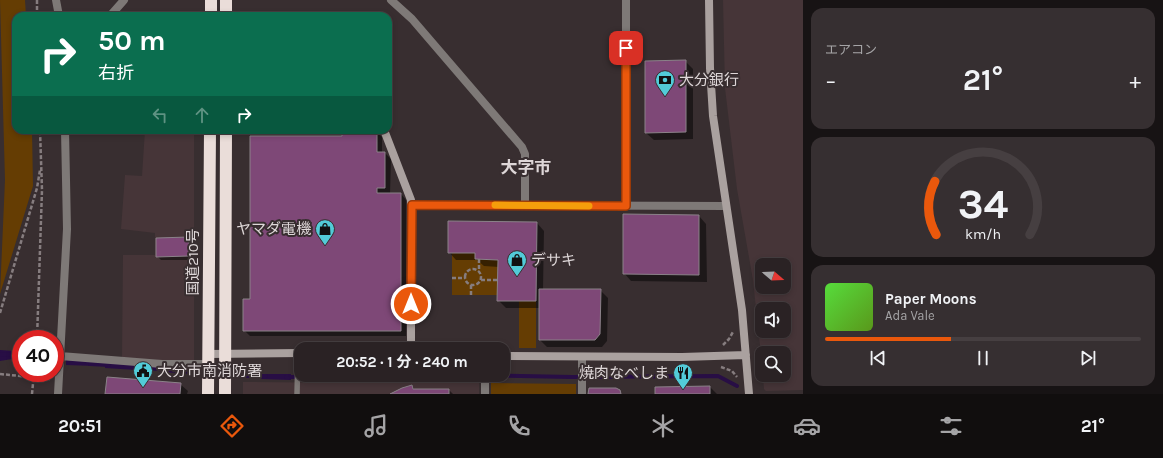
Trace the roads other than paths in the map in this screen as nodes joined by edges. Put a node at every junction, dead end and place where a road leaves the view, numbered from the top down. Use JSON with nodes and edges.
{"nodes":[{"id":1,"x":56,"y":0,"type":"edge"},
{"id":2,"x":124,"y":0,"type":"edge"},
{"id":3,"x":211,"y":0,"type":"edge"},
{"id":4,"x":226,"y":0,"type":"edge"},
{"id":5,"x":391,"y":0,"type":"edge"},
{"id":6,"x":626,"y":0,"type":"edge"},
{"id":7,"x":709,"y":0,"type":"edge"},
{"id":8,"x":58,"y":12,"type":"edge"},
{"id":9,"x":114,"y":12,"type":"edge"},
{"id":10,"x":211,"y":12,"type":"edge"},
{"id":11,"x":226,"y":12,"type":"edge"},
{"id":12,"x":65,"y":134,"type":"edge"},
{"id":13,"x":210,"y":134,"type":"edge"},
{"id":14,"x":226,"y":134,"type":"edge"},
{"id":15,"x":386,"y":134,"type":"edge"},
{"id":16,"x":412,"y":205,"type":"junction"},
{"id":17,"x":525,"y":205,"type":"junction"},
{"id":18,"x":626,"y":206,"type":"junction"},
{"id":19,"x":726,"y":206,"type":"junction"},
{"id":20,"x":61,"y":330,"type":"edge"},
{"id":21,"x":411,"y":342,"type":"edge"},
{"id":22,"x":294,"y":353,"type":"edge"},
{"id":23,"x":225,"y":354,"type":"junction"},
{"id":24,"x":746,"y":355,"type":"junction"},
{"id":25,"x":64,"y":356,"type":"edge"},
{"id":26,"x":510,"y":356,"type":"edge"},
{"id":27,"x":582,"y":357,"type":"junction"},
{"id":28,"x":209,"y":359,"type":"junction"},
{"id":29,"x":58,"y":382,"type":"edge"},
{"id":30,"x":297,"y":382,"type":"edge"},
{"id":31,"x":485,"y":382,"type":"edge"},
{"id":32,"x":582,"y":390,"type":"edge"},
{"id":33,"x":58,"y":394,"type":"edge"},
{"id":34,"x":208,"y":394,"type":"edge"},
{"id":35,"x":225,"y":394,"type":"edge"},
{"id":36,"x":297,"y":394,"type":"edge"},
{"id":37,"x":485,"y":394,"type":"edge"},
{"id":38,"x":750,"y":394,"type":"edge"}],
"edges":[{"from":1,"to":8,"type":"street"},
{"from":2,"to":9,"type":"street"},
{"from":3,"to":10,"type":"highway"},
{"from":4,"to":11,"type":"highway"},
{"from":5,"to":17,"type":"street"},
{"from":6,"to":18,"type":"street"},
{"from":7,"to":19,"type":"street"},
{"from":12,"to":20,"type":"street"},
{"from":13,"to":28,"type":"highway","name":"国道210号"},
{"from":14,"to":23,"type":"highway"},
{"from":15,"to":16,"type":"street"},
{"from":16,"to":17,"type":"street"},
{"from":16,"to":21,"type":"street"},
{"from":17,"to":18,"type":"street"},
{"from":18,"to":19,"type":"street"},
{"from":19,"to":24,"type":"street"},
{"from":22,"to":23,"type":"street"},
{"from":23,"to":28,"type":"street"},
{"from":23,"to":35,"type":"highway"},
{"from":24,"to":27,"type":"street"},
{"from":24,"to":38,"type":"street"},
{"from":25,"to":28,"type":"street"},
{"from":26,"to":27,"type":"street"},
{"from":27,"to":32,"type":"street"},
{"from":28,"to":34,"type":"highway","name":"国道210号"},
{"from":29,"to":33,"type":"street"},
{"from":30,"to":36,"type":"lane"},
{"from":31,"to":37,"type":"street"}]}
